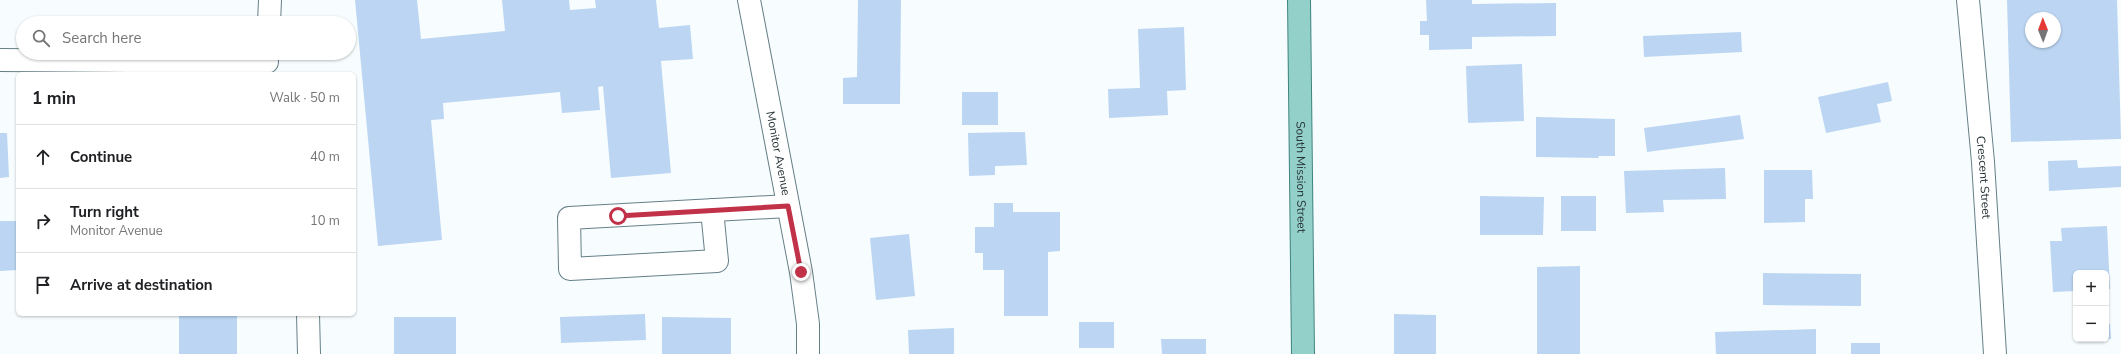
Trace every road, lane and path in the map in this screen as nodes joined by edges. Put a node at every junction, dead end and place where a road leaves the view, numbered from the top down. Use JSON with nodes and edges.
{"nodes":[{"id":1,"x":270,"y":0,"type":"edge"},
{"id":2,"x":749,"y":0,"type":"edge"},
{"id":3,"x":1300,"y":0,"type":"edge"},
{"id":4,"x":1968,"y":0,"type":"edge"},
{"id":5,"x":269,"y":16,"type":"edge"},
{"id":6,"x":0,"y":60,"type":"edge"},
{"id":7,"x":268,"y":63,"type":"edge"},
{"id":8,"x":788,"y":206,"type":"junction"},
{"id":9,"x":712,"y":210,"type":"junction"},
{"id":10,"x":308,"y":316,"type":"edge"},
{"id":11,"x":309,"y":354,"type":"edge"},
{"id":12,"x":808,"y":354,"type":"edge"},
{"id":13,"x":1303,"y":354,"type":"edge"},
{"id":14,"x":1995,"y":354,"type":"edge"}],
"edges":[{"from":1,"to":5,"type":"street"},
{"from":2,"to":8,"type":"street","name":"Monitor Avenue"},
{"from":3,"to":13,"type":"main road","name":"South Mission Street"},
{"from":4,"to":14,"type":"street","name":"Crescent Street"},
{"from":6,"to":7,"type":"street"},
{"from":8,"to":9,"type":"street"},
{"from":8,"to":12,"type":"street","name":"Monitor Avenue"},
{"from":9,"to":9,"type":"street"},
{"from":10,"to":11,"type":"street"}]}
